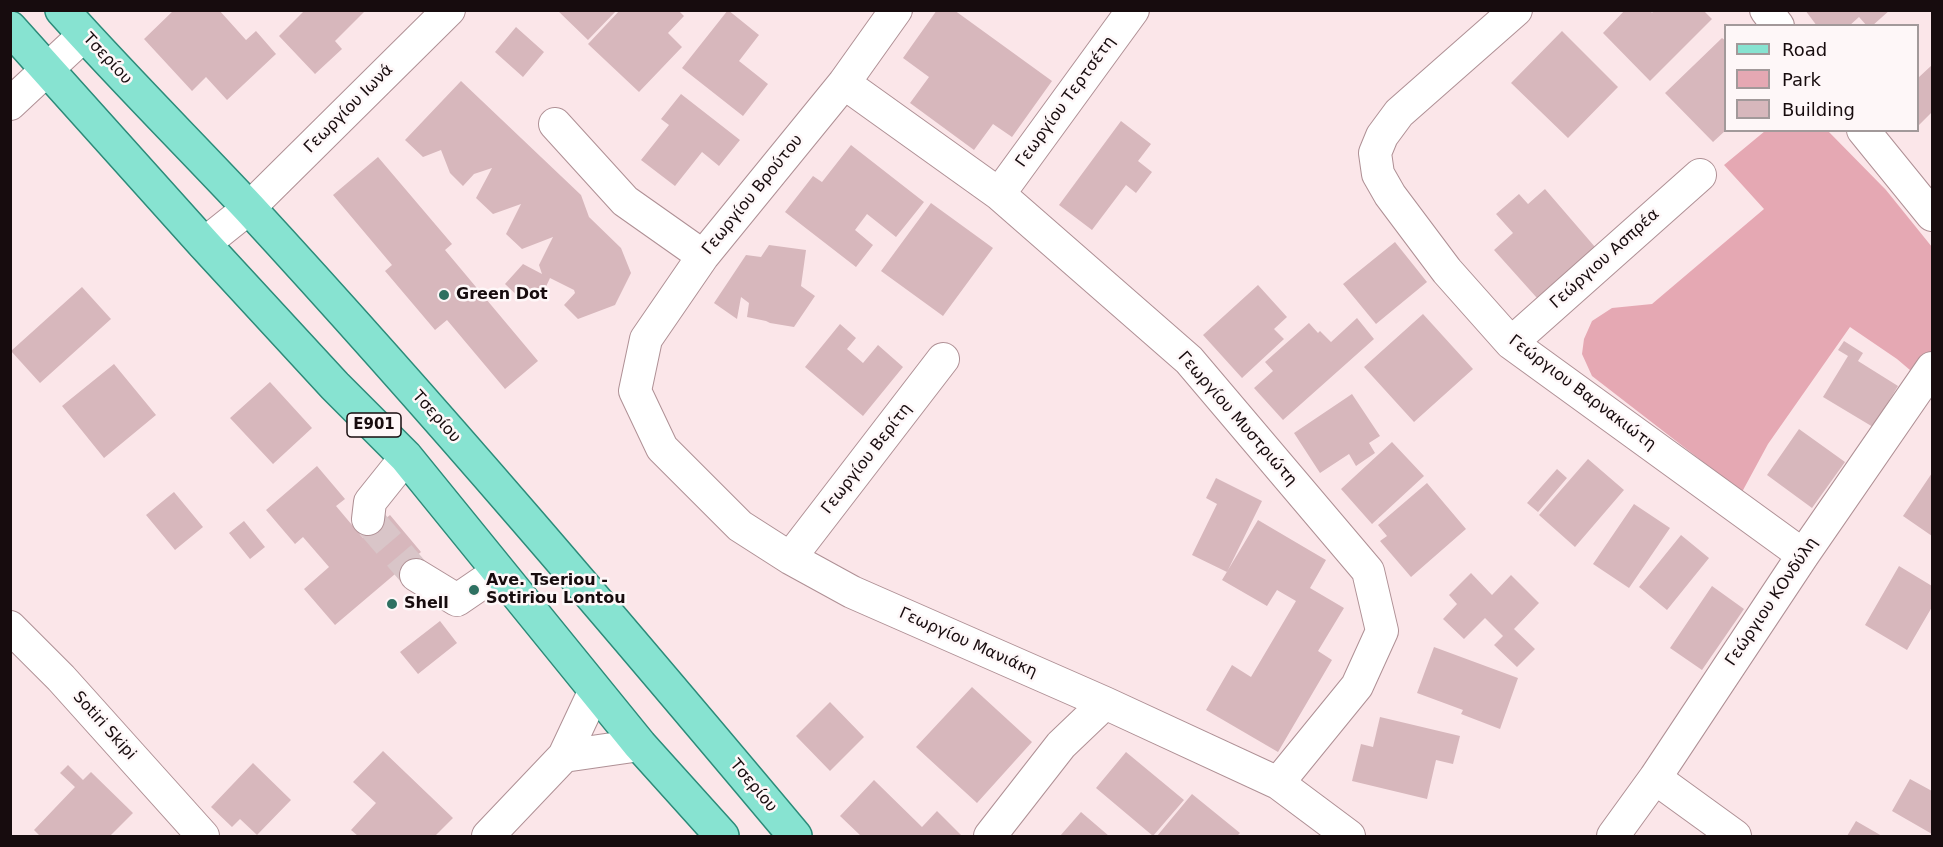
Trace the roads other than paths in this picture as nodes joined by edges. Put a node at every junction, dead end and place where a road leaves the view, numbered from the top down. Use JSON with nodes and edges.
{"nodes":[{"id":1,"x":62,"y":10,"type":"edge"},
{"id":2,"x":449,"y":10,"type":"edge"},
{"id":3,"x":896,"y":10,"type":"edge"},
{"id":4,"x":1133,"y":10,"type":"edge"},
{"id":5,"x":1516,"y":10,"type":"edge"},
{"id":6,"x":1766,"y":10,"type":"edge"},
{"id":7,"x":1776,"y":24,"type":"edge"},
{"id":8,"x":10,"y":28,"type":"edge"},
{"id":9,"x":84,"y":35,"type":"junction"},
{"id":10,"x":48,"y":70,"type":"junction"},
{"id":11,"x":844,"y":82,"type":"junction"},
{"id":12,"x":10,"y":104,"type":"edge"},
{"id":13,"x":555,"y":124,"type":"dead end"},
{"id":14,"x":1865,"y":132,"type":"edge"},
{"id":15,"x":1700,"y":175,"type":"dead end"},
{"id":16,"x":999,"y":194,"type":"junction"},
{"id":17,"x":249,"y":208,"type":"junction"},
{"id":18,"x":1932,"y":215,"type":"edge"},
{"id":19,"x":204,"y":244,"type":"junction"},
{"id":20,"x":703,"y":256,"type":"junction"},
{"id":21,"x":1511,"y":343,"type":"junction"},
{"id":22,"x":943,"y":359,"type":"dead end"},
{"id":23,"x":1932,"y":368,"type":"edge"},
{"id":24,"x":635,"y":391,"type":"joint"},
{"id":25,"x":406,"y":457,"type":"junction"},
{"id":26,"x":368,"y":519,"type":"dead end"},
{"id":27,"x":1803,"y":555,"type":"junction"},
{"id":28,"x":790,"y":558,"type":"junction"},
{"id":29,"x":498,"y":572,"type":"junction"},
{"id":30,"x":416,"y":575,"type":"tunnel mouth"},
{"id":31,"x":10,"y":627,"type":"edge"},
{"id":32,"x":595,"y":690,"type":"junction"},
{"id":33,"x":1105,"y":703,"type":"junction"},
{"id":34,"x":640,"y":745,"type":"junction"},
{"id":35,"x":564,"y":756,"type":"junction"},
{"id":36,"x":1655,"y":778,"type":"junction"},
{"id":37,"x":1278,"y":783,"type":"junction"},
{"id":38,"x":194,"y":834,"type":"edge"},
{"id":39,"x":488,"y":837,"type":"edge"},
{"id":40,"x":722,"y":837,"type":"edge"},
{"id":41,"x":795,"y":837,"type":"edge"},
{"id":42,"x":990,"y":837,"type":"edge"},
{"id":43,"x":1349,"y":837,"type":"edge"},
{"id":44,"x":1613,"y":837,"type":"edge"},
{"id":45,"x":1735,"y":837,"type":"edge"}],
"edges":[{"from":1,"to":9,"type":"main road","name":"Τσερίου","number":"E901"},
{"from":2,"to":17,"type":"street","name":"Γεωργίου Ιωνά"},
{"from":3,"to":11,"type":"street","name":"Γεωργίου Βρούτου"},
{"from":4,"to":16,"type":"street","name":"Γεωργίου Τερτσέτη"},
{"from":5,"to":21,"type":"street","name":"Γεώργιου Βαρνακιώτη"},
{"from":6,"to":7,"type":"street"},
{"from":8,"to":10,"type":"main road","number":"E901"},
{"from":9,"to":10,"type":"street"},
{"from":9,"to":17,"type":"main road","name":"Τσερίου","number":"E901"},
{"from":10,"to":12,"type":"street"},
{"from":10,"to":19,"type":"main road","number":"E901"},
{"from":11,"to":16,"type":"street","name":"Γεωργίου Μυστριώτη"},
{"from":11,"to":20,"type":"street","name":"Γεωργίου Βρούτου"},
{"from":13,"to":20,"type":"street"},
{"from":14,"to":18,"type":"street"},
{"from":15,"to":21,"type":"street","name":"Γεώργιου Ασπρέα"},
{"from":16,"to":37,"type":"street","name":"Γεωργίου Μυστριώτη"},
{"from":17,"to":19,"type":"street","name":"Γεωργίου Ιωνά"},
{"from":17,"to":41,"type":"main road","name":"Τσερίου","number":"E901"},
{"from":19,"to":25,"type":"main road","number":"E901"},
{"from":20,"to":24,"type":"street","name":"Γεωργίου Βρούτου"},
{"from":21,"to":27,"type":"street","name":"Γεώργιου Βαρνακιώτη"},
{"from":22,"to":28,"type":"street","name":"Γεωργίου Βερίτη"},
{"from":23,"to":27,"type":"street","name":"Γεώργιου ΚΟνδύλη"},
{"from":24,"to":28,"type":"street","name":"Γεωργίου Μανιάκη"},
{"from":25,"to":26,"type":"street"},
{"from":25,"to":29,"type":"main road","number":"E901"},
{"from":27,"to":36,"type":"street","name":"Γεώργιου ΚΟνδύλη"},
{"from":28,"to":33,"type":"street","name":"Γεωργίου Μανιάκη"},
{"from":29,"to":30,"type":"street"},
{"from":29,"to":32,"type":"main road","number":"E901"},
{"from":31,"to":38,"type":"street","name":"Sotiri Skipi"},
{"from":32,"to":34,"type":"main road","number":"E901"},
{"from":32,"to":35,"type":"street"},
{"from":33,"to":37,"type":"street","name":"Γεωργίου Μανιάκη"},
{"from":33,"to":42,"type":"street"},
{"from":34,"to":35,"type":"street"},
{"from":34,"to":40,"type":"main road","number":"E901"},
{"from":35,"to":39,"type":"street"},
{"from":36,"to":44,"type":"street","name":"Γεώργιου ΚΟνδύλη"},
{"from":36,"to":45,"type":"street"},
{"from":37,"to":43,"type":"street","name":"Γεωργίου Μανιάκη"}]}
